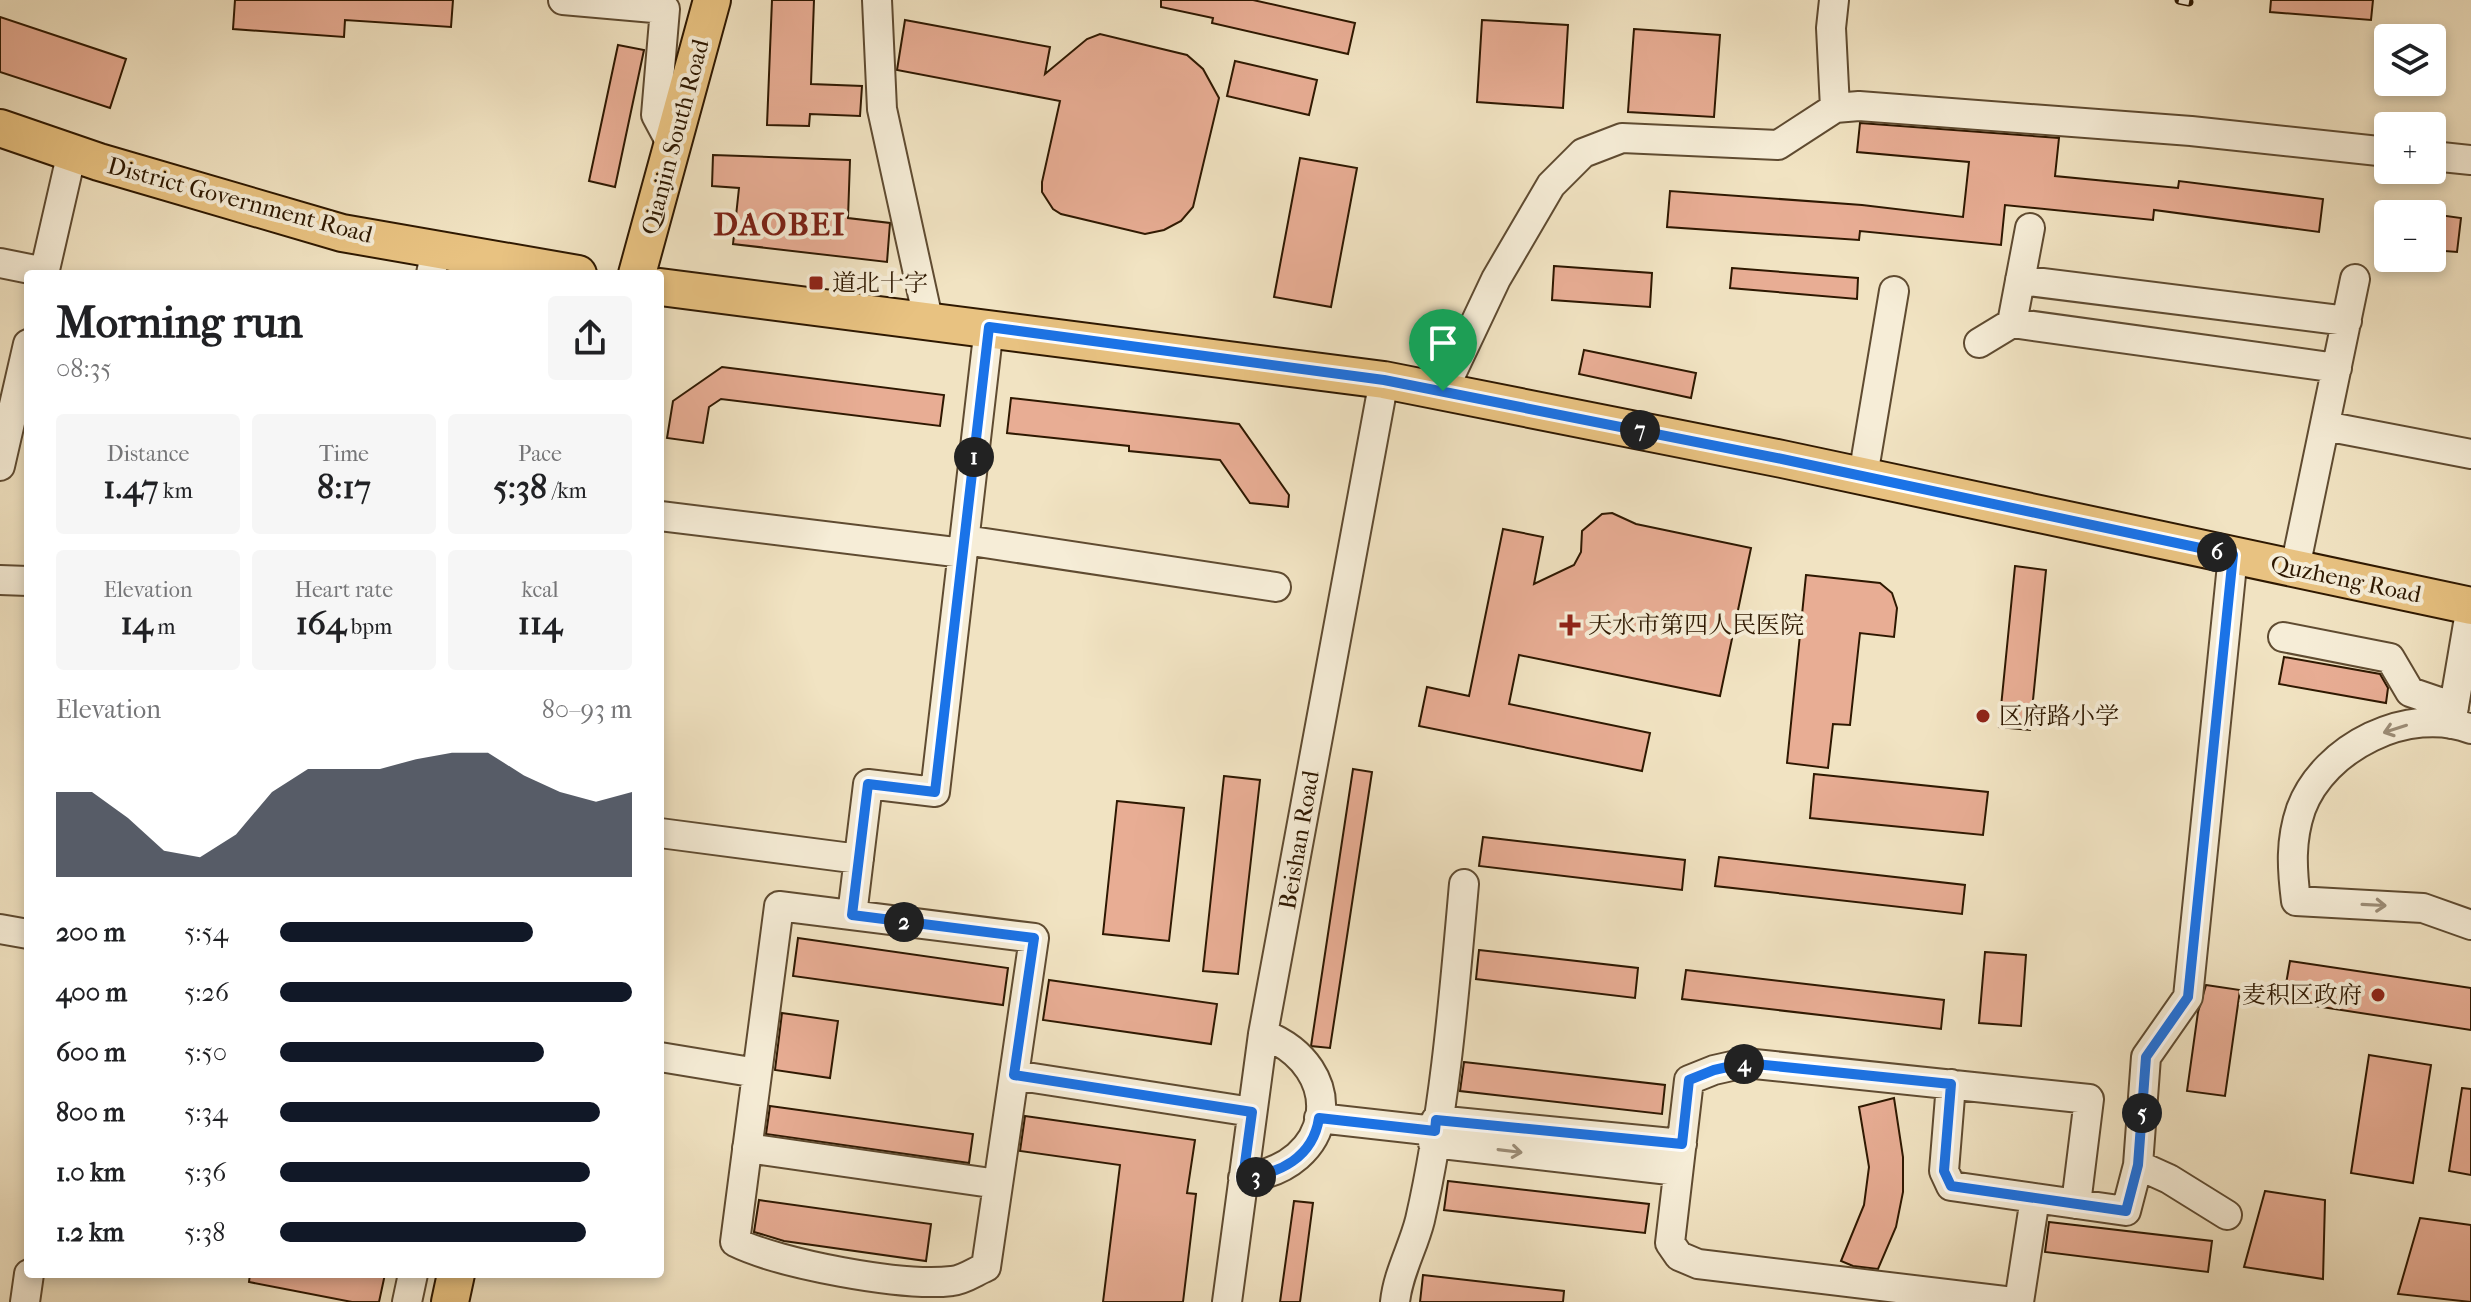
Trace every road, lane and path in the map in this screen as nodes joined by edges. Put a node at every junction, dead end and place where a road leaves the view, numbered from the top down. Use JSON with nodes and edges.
{"nodes":[{"id":1,"x":563,"y":0,"type":"edge"},
{"id":2,"x":712,"y":0,"type":"edge"},
{"id":3,"x":877,"y":0,"type":"edge"},
{"id":4,"x":1834,"y":0,"type":"edge"},
{"id":5,"x":1835,"y":108,"type":"junction"},
{"id":6,"x":0,"y":128,"type":"edge"},
{"id":7,"x":672,"y":145,"type":"junction"},
{"id":8,"x":2374,"y":151,"type":"edge"},
{"id":9,"x":72,"y":152,"type":"junction"},
{"id":10,"x":2446,"y":157,"type":"edge"},
{"id":11,"x":2471,"y":160,"type":"edge"},
{"id":12,"x":2030,"y":228,"type":"dead end"},
{"id":13,"x":434,"y":262,"type":"edge"},
{"id":14,"x":0,"y":263,"type":"edge"},
{"id":15,"x":31,"y":270,"type":"edge"},
{"id":16,"x":45,"y":270,"type":"edge"},
{"id":17,"x":530,"y":270,"type":"edge"},
{"id":18,"x":638,"y":270,"type":"edge"},
{"id":19,"x":2355,"y":279,"type":"dead end"},
{"id":20,"x":2020,"y":280,"type":"junction"},
{"id":21,"x":664,"y":287,"type":"edge"},
{"id":22,"x":1894,"y":291,"type":"dead end"},
{"id":23,"x":928,"y":319,"type":"junction"},
{"id":24,"x":2347,"y":321,"type":"junction"},
{"id":25,"x":2012,"y":323,"type":"junction"},
{"id":26,"x":989,"y":327,"type":"junction"},
{"id":27,"x":1979,"y":343,"type":"dead end"},
{"id":28,"x":24,"y":361,"type":"edge"},
{"id":29,"x":2337,"y":368,"type":"junction"},
{"id":30,"x":1384,"y":380,"type":"junction"},
{"id":31,"x":1443,"y":391,"type":"junction"},
{"id":32,"x":2325,"y":426,"type":"junction"},
{"id":33,"x":2471,"y":454,"type":"edge"},
{"id":34,"x":0,"y":466,"type":"edge"},
{"id":35,"x":1863,"y":476,"type":"junction"},
{"id":36,"x":664,"y":516,"type":"edge"},
{"id":37,"x":964,"y":546,"type":"junction"},
{"id":38,"x":2233,"y":555,"type":"junction"},
{"id":39,"x":2295,"y":568,"type":"junction"},
{"id":40,"x":0,"y":580,"type":"edge"},
{"id":41,"x":24,"y":581,"type":"edge"},
{"id":42,"x":1276,"y":587,"type":"dead end"},
{"id":43,"x":2471,"y":606,"type":"edge"},
{"id":44,"x":2283,"y":637,"type":"dead end"},
{"id":45,"x":2459,"y":720,"type":"edge"},
{"id":46,"x":664,"y":834,"type":"edge"},
{"id":47,"x":859,"y":859,"type":"junction"},
{"id":48,"x":1464,"y":884,"type":"dead end"},
{"id":49,"x":852,"y":915,"type":"junction"},
{"id":50,"x":2471,"y":925,"type":"edge"},
{"id":51,"x":0,"y":929,"type":"edge"},
{"id":52,"x":24,"y":933,"type":"edge"},
{"id":53,"x":1263,"y":1034,"type":"junction"},
{"id":54,"x":664,"y":1058,"type":"edge"},
{"id":55,"x":757,"y":1073,"type":"junction"},
{"id":56,"x":1014,"y":1075,"type":"junction"},
{"id":57,"x":1951,"y":1084,"type":"junction"},
{"id":58,"x":1252,"y":1112,"type":"junction"},
{"id":59,"x":1319,"y":1118,"type":"junction"},
{"id":60,"x":1435,"y":1131,"type":"junction"},
{"id":61,"x":747,"y":1148,"type":"junction"},
{"id":62,"x":1680,"y":1158,"type":"junction"},
{"id":63,"x":2138,"y":1165,"type":"junction"},
{"id":64,"x":1243,"y":1178,"type":"junction"},
{"id":65,"x":998,"y":1184,"type":"junction"},
{"id":66,"x":2035,"y":1198,"type":"junction"},
{"id":67,"x":2076,"y":1204,"type":"junction"},
{"id":68,"x":2227,"y":1215,"type":"dead end"},
{"id":69,"x":28,"y":1278,"type":"edge"},
{"id":70,"x":412,"y":1278,"type":"edge"},
{"id":71,"x":455,"y":1278,"type":"edge"},
{"id":72,"x":25,"y":1302,"type":"edge"},
{"id":73,"x":407,"y":1302,"type":"edge"},
{"id":74,"x":450,"y":1302,"type":"edge"},
{"id":75,"x":1227,"y":1302,"type":"edge"},
{"id":76,"x":1395,"y":1302,"type":"edge"},
{"id":77,"x":2016,"y":1302,"type":"edge"}],
"edges":[{"from":1,"to":7,"type":"street"},
{"from":2,"to":7,"type":"main road","name":"Qianjin South Road"},
{"from":3,"to":23,"type":"street"},
{"from":4,"to":5,"type":"street"},
{"from":5,"to":8,"type":"street"},
{"from":5,"to":31,"type":"street"},
{"from":6,"to":9,"type":"main road","name":"District Government Road"},
{"from":7,"to":18,"type":"main road","name":"Qianjin South Road"},
{"from":9,"to":13,"type":"main road","name":"District Government Road"},
{"from":9,"to":16,"type":"street"},
{"from":10,"to":11,"type":"street"},
{"from":12,"to":20,"type":"street"},
{"from":13,"to":17,"type":"main road","name":"District Government Road"},
{"from":14,"to":15,"type":"street"},
{"from":19,"to":24,"type":"street"},
{"from":20,"to":24,"type":"street"},
{"from":20,"to":25,"type":"street"},
{"from":21,"to":23,"type":"main road","name":"Quzheng Road"},
{"from":22,"to":35,"type":"street"},
{"from":23,"to":26,"type":"main road","name":"Quzheng Road"},
{"from":24,"to":29,"type":"street"},
{"from":25,"to":27,"type":"street"},
{"from":25,"to":29,"type":"street"},
{"from":26,"to":30,"type":"main road","name":"Quzheng Road"},
{"from":26,"to":37,"type":"street"},
{"from":28,"to":34,"type":"street"},
{"from":29,"to":32,"type":"street"},
{"from":30,"to":31,"type":"main road","name":"Quzheng Road"},
{"from":30,"to":53,"type":"street","name":"Beishan Road"},
{"from":31,"to":35,"type":"main road","name":"Quzheng Road"},
{"from":32,"to":33,"type":"street"},
{"from":32,"to":39,"type":"street"},
{"from":35,"to":38,"type":"main road","name":"Quzheng Road"},
{"from":36,"to":37,"type":"street"},
{"from":37,"to":42,"type":"street"},
{"from":37,"to":47,"type":"street"},
{"from":38,"to":39,"type":"main road","name":"Quzheng Road"},
{"from":38,"to":63,"type":"street"},
{"from":39,"to":43,"type":"main road","name":"Quzheng Road"},
{"from":40,"to":41,"type":"street"},
{"from":43,"to":45,"type":"street"},
{"from":44,"to":45,"type":"street"},
{"from":45,"to":50,"type":"street","one_way":true},
{"from":46,"to":47,"type":"street"},
{"from":47,"to":49,"type":"street"},
{"from":48,"to":60,"type":"street"},
{"from":49,"to":55,"type":"street"},
{"from":49,"to":56,"type":"street"},
{"from":51,"to":52,"type":"street"},
{"from":53,"to":58,"type":"street","name":"Beishan Road"},
{"from":53,"to":59,"type":"street"},
{"from":54,"to":55,"type":"street"},
{"from":55,"to":61,"type":"street"},
{"from":56,"to":58,"type":"street"},
{"from":56,"to":65,"type":"street"},
{"from":57,"to":62,"type":"street"},
{"from":57,"to":66,"type":"street"},
{"from":57,"to":67,"type":"street"},
{"from":58,"to":64,"type":"street","name":"Beishan Road"},
{"from":59,"to":60,"type":"street"},
{"from":59,"to":64,"type":"street"},
{"from":60,"to":62,"type":"street"},
{"from":60,"to":76,"type":"street"},
{"from":61,"to":65,"type":"street"},
{"from":61,"to":65,"type":"street"},
{"from":62,"to":77,"type":"street"},
{"from":63,"to":67,"type":"street"},
{"from":63,"to":68,"type":"street"},
{"from":64,"to":75,"type":"street","name":"Beishan Road"},
{"from":66,"to":67,"type":"street"},
{"from":66,"to":77,"type":"street"},
{"from":69,"to":72,"type":"street"},
{"from":70,"to":73,"type":"street"},
{"from":71,"to":74,"type":"main road"}]}
